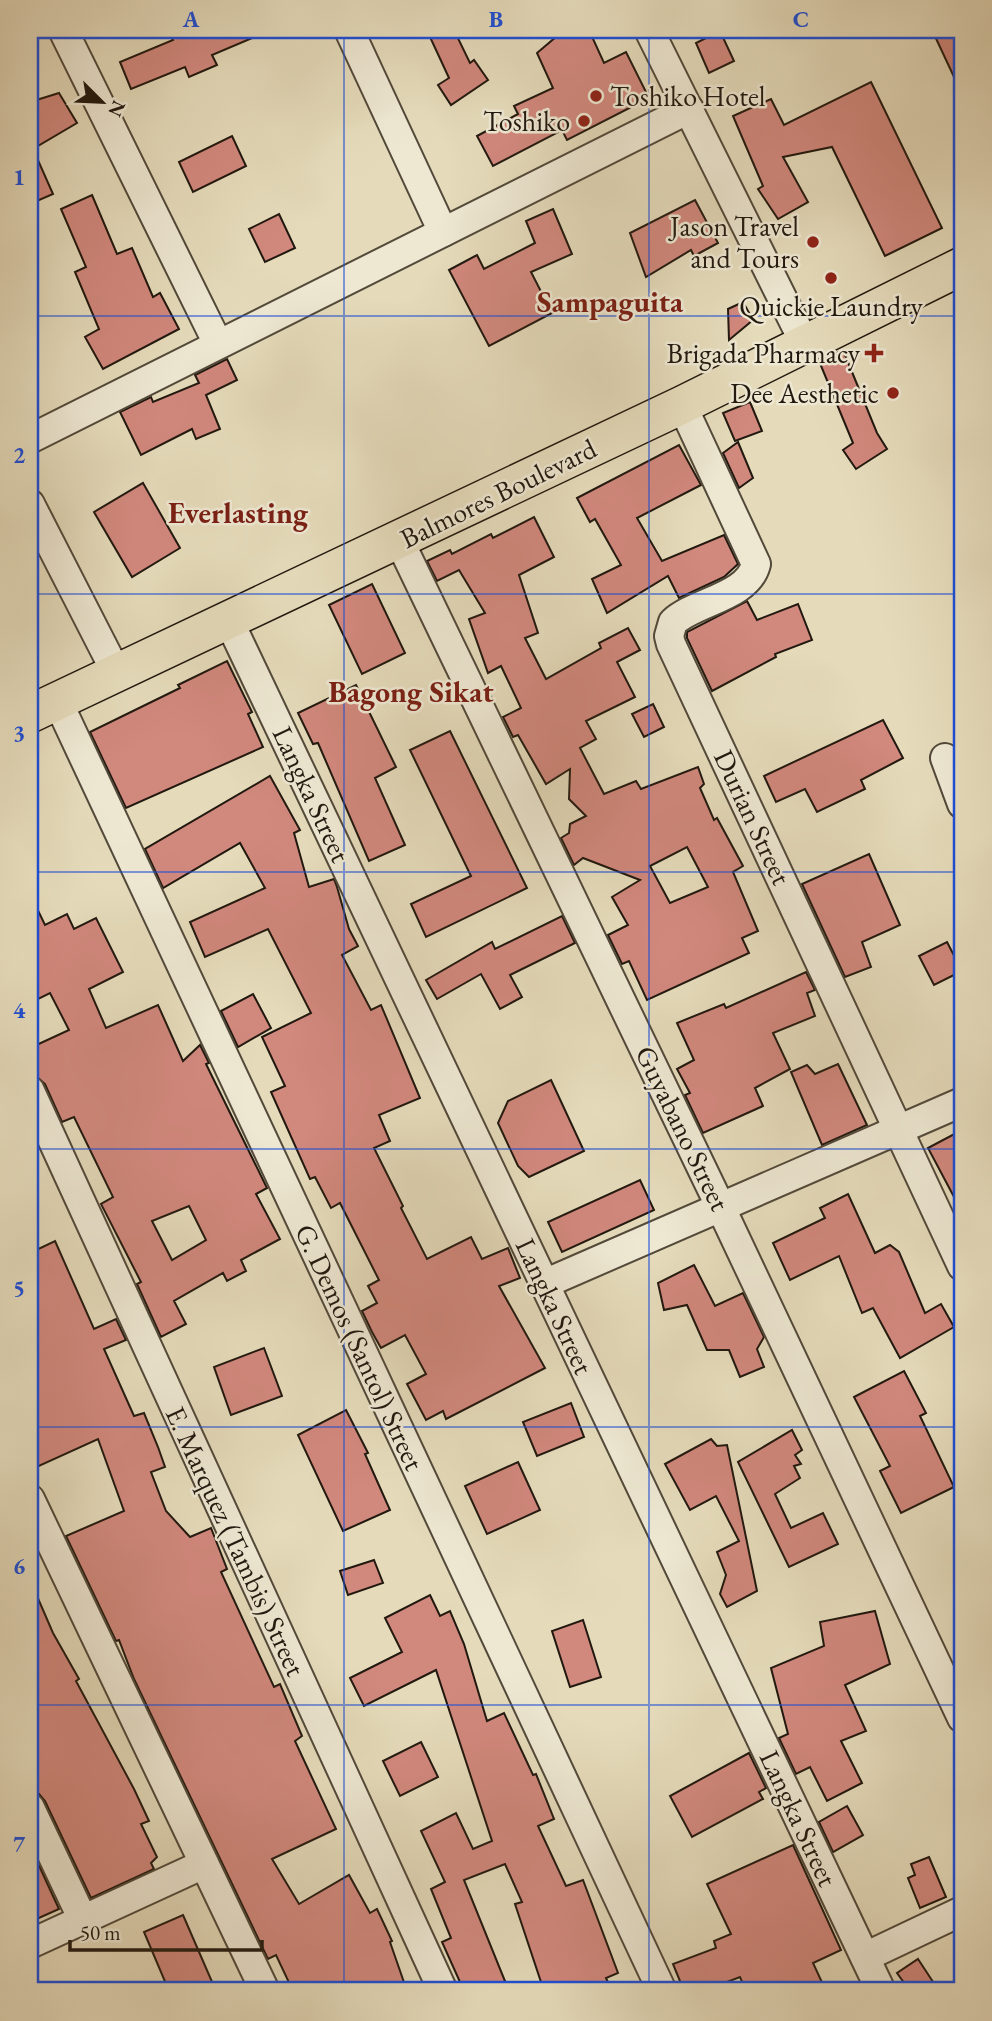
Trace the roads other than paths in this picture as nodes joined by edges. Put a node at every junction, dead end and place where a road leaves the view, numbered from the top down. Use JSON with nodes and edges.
{"nodes":[{"id":1,"x":63,"y":30,"type":"edge"},
{"id":2,"x":349,"y":30,"type":"edge"},
{"id":3,"x":649,"y":30,"type":"edge"},
{"id":4,"x":688,"y":109,"type":"junction"},
{"id":5,"x":443,"y":232,"type":"junction"},
{"id":6,"x":962,"y":265,"type":"edge"},
{"id":7,"x":218,"y":344,"type":"junction"},
{"id":8,"x":805,"y":344,"type":"junction"},
{"id":9,"x":682,"y":405,"type":"junction"},
{"id":10,"x":30,"y":439,"type":"edge"},
{"id":11,"x":30,"y":504,"type":"edge"},
{"id":12,"x":399,"y":540,"type":"junction"},
{"id":13,"x":229,"y":621,"type":"junction"},
{"id":14,"x":117,"y":674,"type":"junction"},
{"id":15,"x":44,"y":708,"type":"edge"},
{"id":16,"x":945,"y":758,"type":"dead end"},
{"id":17,"x":962,"y":804,"type":"edge"},
{"id":18,"x":30,"y":1091,"type":"edge"},
{"id":19,"x":962,"y":1102,"type":"edge"},
{"id":20,"x":900,"y":1129,"type":"junction"},
{"id":21,"x":721,"y":1208,"type":"junction"},
{"id":22,"x":962,"y":1266,"type":"edge"},
{"id":23,"x":544,"y":1284,"type":"junction"},
{"id":24,"x":30,"y":1499,"type":"edge"},
{"id":25,"x":962,"y":1718,"type":"edge"},
{"id":26,"x":30,"y":1808,"type":"edge"},
{"id":27,"x":204,"y":1864,"type":"junction"},
{"id":28,"x":962,"y":1911,"type":"edge"},
{"id":29,"x":83,"y":1920,"type":"junction"},
{"id":30,"x":30,"y":1944,"type":"edge"},
{"id":31,"x":865,"y":1957,"type":"junction"},
{"id":32,"x":265,"y":1991,"type":"edge"},
{"id":33,"x":443,"y":1991,"type":"edge"},
{"id":34,"x":662,"y":1991,"type":"edge"},
{"id":35,"x":881,"y":1991,"type":"edge"}],
"edges":[{"from":1,"to":7,"type":"street"},
{"from":2,"to":5,"type":"street"},
{"from":3,"to":4,"type":"street"},
{"from":4,"to":5,"type":"street"},
{"from":4,"to":8,"type":"street"},
{"from":5,"to":7,"type":"street"},
{"from":6,"to":8,"type":"main road","name":"Balmores Boulevard"},
{"from":7,"to":10,"type":"street"},
{"from":8,"to":9,"type":"main road","name":"Balmores Boulevard"},
{"from":9,"to":12,"type":"main road","name":"Balmores Boulevard"},
{"from":9,"to":20,"type":"street","name":"Durian Street"},
{"from":11,"to":14,"type":"street"},
{"from":12,"to":13,"type":"main road","name":"Balmores Boulevard"},
{"from":12,"to":21,"type":"street","name":"Guyabano Street"},
{"from":13,"to":14,"type":"main road","name":"Balmores Boulevard"},
{"from":13,"to":23,"type":"street","name":"Langka Street"},
{"from":14,"to":15,"type":"main road","name":"Balmores Boulevard"},
{"from":15,"to":34,"type":"street","name":"G. Demos (Santol) Street"},
{"from":16,"to":17,"type":"street"},
{"from":18,"to":33,"type":"street","name":"E. Marquez (Tambis) Street"},
{"from":19,"to":20,"type":"street"},
{"from":20,"to":21,"type":"street"},
{"from":20,"to":22,"type":"street","name":"Durian Street"},
{"from":21,"to":23,"type":"street"},
{"from":21,"to":25,"type":"street","name":"Guyabano Street"},
{"from":23,"to":31,"type":"street","name":"Langka Street"},
{"from":24,"to":27,"type":"street"},
{"from":26,"to":29,"type":"street"},
{"from":27,"to":29,"type":"street"},
{"from":27,"to":32,"type":"street"},
{"from":28,"to":31,"type":"street"},
{"from":29,"to":30,"type":"street"},
{"from":31,"to":35,"type":"street","name":"Langka Street"}]}
